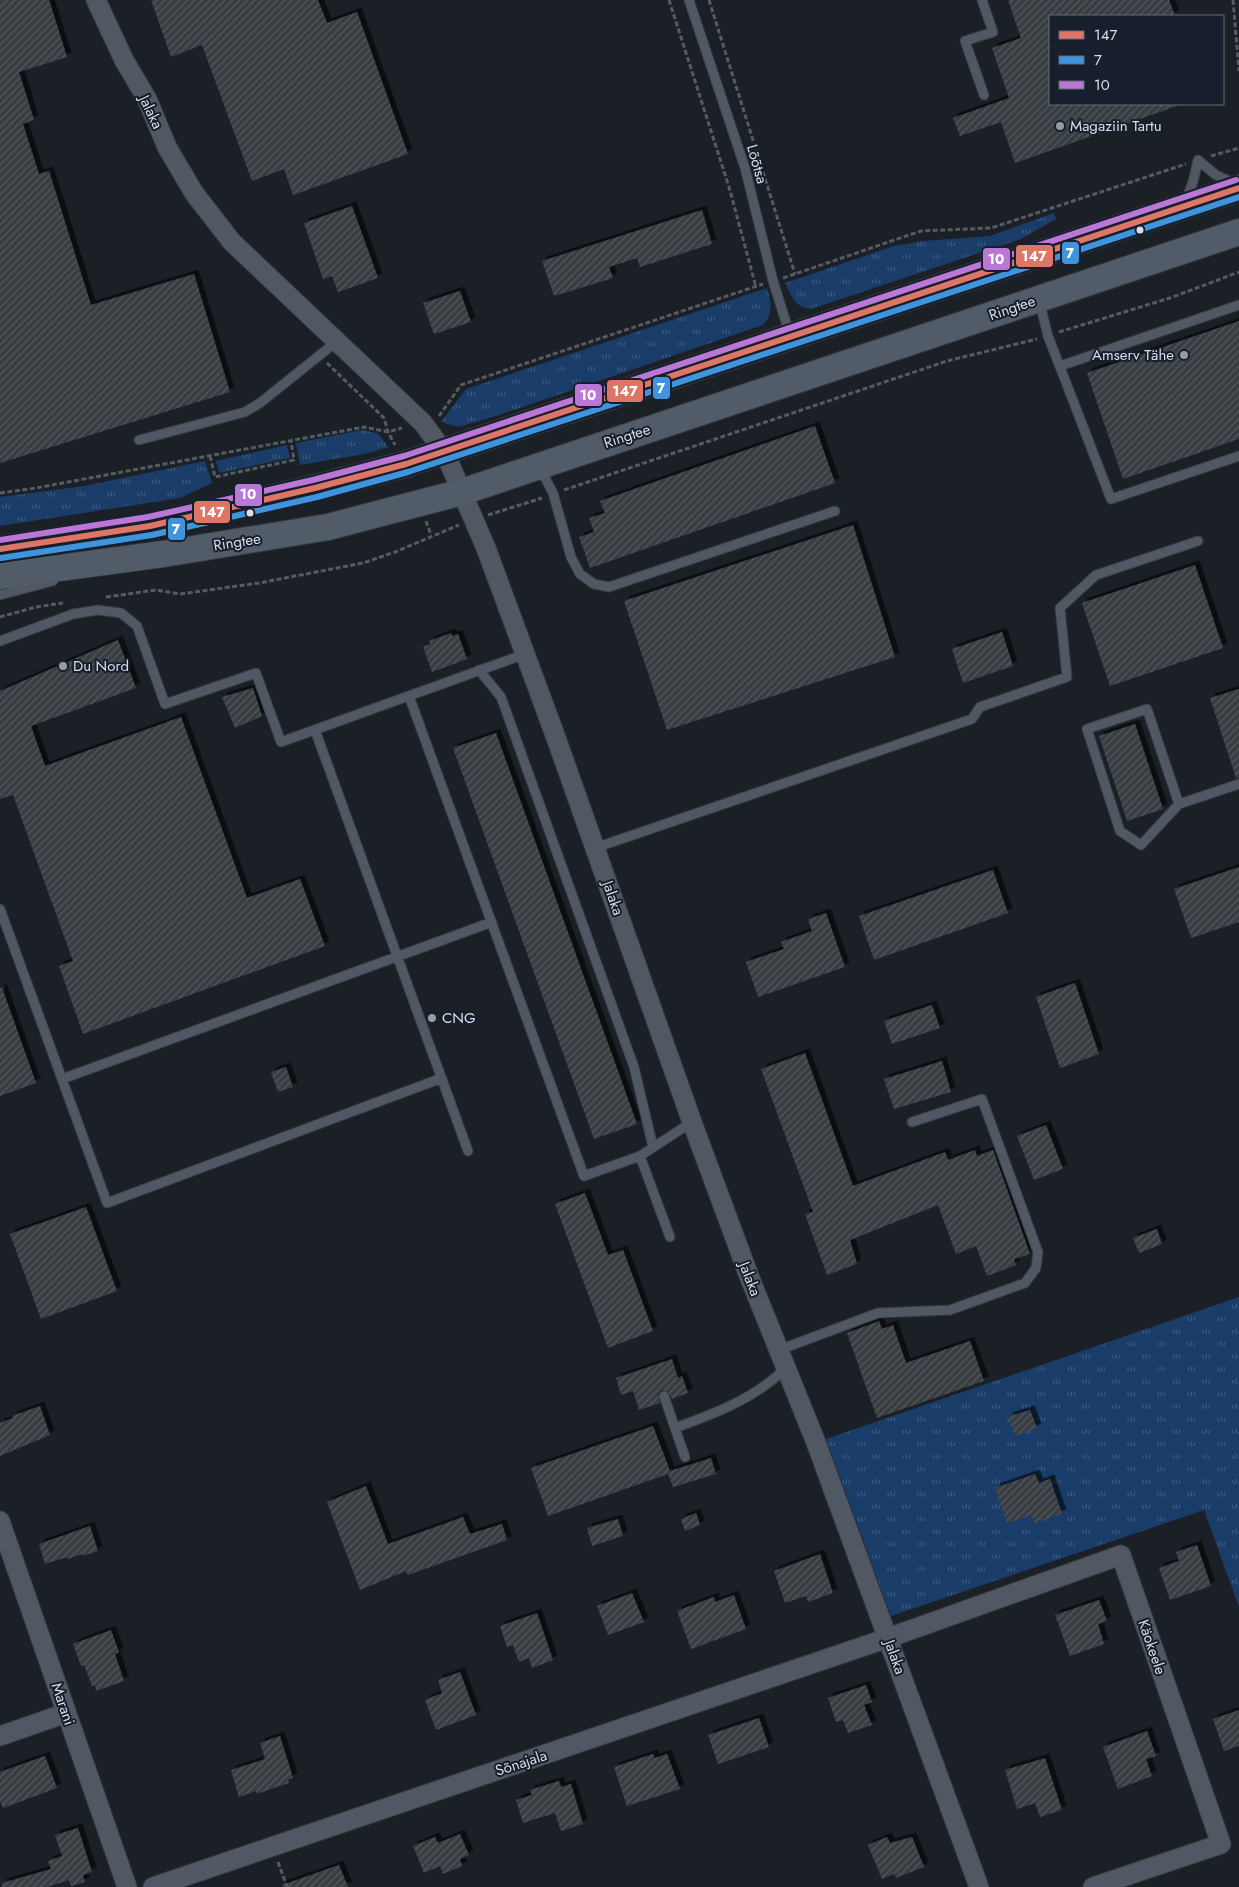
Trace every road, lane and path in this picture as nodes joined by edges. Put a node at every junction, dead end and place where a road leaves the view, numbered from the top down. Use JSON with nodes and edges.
{"nodes":[{"id":1,"x":96,"y":0,"type":"edge"},
{"id":2,"x":669,"y":0,"type":"edge"},
{"id":3,"x":689,"y":0,"type":"edge"},
{"id":4,"x":709,"y":0,"type":"edge"},
{"id":5,"x":982,"y":0,"type":"edge"},
{"id":6,"x":1233,"y":0,"type":"edge"},
{"id":7,"x":1239,"y":72,"type":"edge"},
{"id":8,"x":984,"y":95,"type":"dead end"},
{"id":9,"x":1239,"y":148,"type":"edge"},
{"id":10,"x":1198,"y":160,"type":"junction"},
{"id":11,"x":1239,"y":186,"type":"edge"},
{"id":12,"x":1182,"y":207,"type":"junction"},
{"id":13,"x":1239,"y":232,"type":"edge"},
{"id":14,"x":1239,"y":272,"type":"edge"},
{"id":15,"x":795,"y":274,"type":"junction"},
{"id":16,"x":773,"y":281,"type":"junction"},
{"id":17,"x":756,"y":287,"type":"junction"},
{"id":18,"x":1038,"y":299,"type":"junction"},
{"id":19,"x":1239,"y":305,"type":"edge"},
{"id":20,"x":1048,"y":336,"type":"junction"},
{"id":21,"x":791,"y":338,"type":"junction"},
{"id":22,"x":336,"y":342,"type":"junction"},
{"id":23,"x":319,"y":356,"type":"junction"},
{"id":24,"x":1060,"y":366,"type":"junction"},
{"id":25,"x":423,"y":423,"type":"junction"},
{"id":26,"x":388,"y":432,"type":"junction"},
{"id":27,"x":139,"y":440,"type":"dead end"},
{"id":28,"x":291,"y":441,"type":"junction"},
{"id":29,"x":395,"y":446,"type":"dead end"},
{"id":30,"x":444,"y":453,"type":"junction"},
{"id":31,"x":210,"y":456,"type":"junction"},
{"id":32,"x":1239,"y":456,"type":"edge"},
{"id":33,"x":539,"y":466,"type":"junction"},
{"id":34,"x":462,"y":492,"type":"junction"},
{"id":35,"x":0,"y":493,"type":"edge"},
{"id":36,"x":553,"y":494,"type":"junction"},
{"id":37,"x":835,"y":511,"type":"dead end"},
{"id":38,"x":474,"y":519,"type":"junction"},
{"id":39,"x":425,"y":521,"type":"dead end"},
{"id":40,"x":432,"y":535,"type":"junction"},
{"id":41,"x":1198,"y":541,"type":"dead end"},
{"id":42,"x":0,"y":548,"type":"edge"},
{"id":43,"x":162,"y":554,"type":"junction"},
{"id":44,"x":0,"y":576,"type":"edge"},
{"id":45,"x":68,"y":577,"type":"dead end"},
{"id":46,"x":58,"y":580,"type":"dead end"},
{"id":47,"x":0,"y":595,"type":"edge"},
{"id":48,"x":100,"y":598,"type":"dead end"},
{"id":49,"x":73,"y":602,"type":"dead end"},
{"id":50,"x":0,"y":617,"type":"edge"},
{"id":51,"x":0,"y":641,"type":"edge"},
{"id":52,"x":525,"y":654,"type":"junction"},
{"id":53,"x":479,"y":670,"type":"junction"},
{"id":54,"x":409,"y":696,"type":"junction"},
{"id":55,"x":315,"y":730,"type":"junction"},
{"id":56,"x":1239,"y":784,"type":"edge"},
{"id":57,"x":1179,"y":804,"type":"junction"},
{"id":58,"x":595,"y":848,"type":"junction"},
{"id":59,"x":0,"y":909,"type":"edge"},
{"id":60,"x":492,"y":922,"type":"junction"},
{"id":61,"x":398,"y":956,"type":"junction"},
{"id":62,"x":442,"y":1078,"type":"junction"},
{"id":63,"x":62,"y":1079,"type":"junction"},
{"id":64,"x":692,"y":1122,"type":"junction"},
{"id":65,"x":912,"y":1122,"type":"dead end"},
{"id":66,"x":653,"y":1147,"type":"junction"},
{"id":67,"x":468,"y":1151,"type":"dead end"},
{"id":68,"x":640,"y":1156,"type":"junction"},
{"id":69,"x":670,"y":1237,"type":"dead end"},
{"id":70,"x":779,"y":1350,"type":"junction"},
{"id":71,"x":786,"y":1368,"type":"junction"},
{"id":72,"x":664,"y":1396,"type":"dead end"},
{"id":73,"x":675,"y":1428,"type":"junction"},
{"id":74,"x":685,"y":1457,"type":"dead end"},
{"id":75,"x":0,"y":1521,"type":"edge"},
{"id":76,"x":888,"y":1638,"type":"junction"},
{"id":77,"x":66,"y":1713,"type":"junction"},
{"id":78,"x":0,"y":1736,"type":"edge"},
{"id":79,"x":272,"y":1846,"type":"junction"},
{"id":80,"x":127,"y":1887,"type":"edge"},
{"id":81,"x":153,"y":1887,"type":"edge"},
{"id":82,"x":288,"y":1887,"type":"edge"},
{"id":83,"x":979,"y":1887,"type":"edge"},
{"id":84,"x":1093,"y":1887,"type":"edge"}],
"edges":[{"from":1,"to":22,"type":"street","name":"Jalaka"},
{"from":2,"to":17,"type":"path"},
{"from":3,"to":16,"type":"lane","name":"Lõõtsa"},
{"from":4,"to":15,"type":"path"},
{"from":5,"to":8,"type":"lane"},
{"from":6,"to":7,"type":"path"},
{"from":9,"to":10,"type":"path"},
{"from":10,"to":11,"type":"lane"},
{"from":10,"to":12,"type":"lane"},
{"from":10,"to":15,"type":"path"},
{"from":11,"to":12,"type":"main road"},
{"from":12,"to":21,"type":"main road"},
{"from":13,"to":18,"type":"main road","name":"Ringtee"},
{"from":14,"to":20,"type":"path"},
{"from":15,"to":16,"type":"path"},
{"from":16,"to":17,"type":"path"},
{"from":16,"to":21,"type":"lane","name":"Lõõtsa"},
{"from":17,"to":25,"type":"path"},
{"from":18,"to":20,"type":"lane"},
{"from":18,"to":33,"type":"main road","name":"Ringtee"},
{"from":19,"to":24,"type":"lane"},
{"from":20,"to":24,"type":"lane"},
{"from":20,"to":36,"type":"path"},
{"from":21,"to":30,"type":"main road"},
{"from":22,"to":23,"type":"lane"},
{"from":22,"to":25,"type":"street","name":"Jalaka"},
{"from":23,"to":26,"type":"path"},
{"from":23,"to":27,"type":"lane"},
{"from":24,"to":32,"type":"lane"},
{"from":25,"to":26,"type":"path"},
{"from":25,"to":30,"type":"street","name":"Jalaka"},
{"from":26,"to":28,"type":"path"},
{"from":26,"to":29,"type":"path"},
{"from":28,"to":31,"type":"path"},
{"from":28,"to":31,"type":"path"},
{"from":30,"to":34,"type":"street","name":"Jalaka"},
{"from":30,"to":42,"type":"main road"},
{"from":31,"to":35,"type":"path"},
{"from":33,"to":34,"type":"main road","name":"Ringtee"},
{"from":33,"to":36,"type":"lane"},
{"from":34,"to":38,"type":"street","name":"Jalaka"},
{"from":34,"to":43,"type":"main road","name":"Ringtee"},
{"from":36,"to":37,"type":"lane"},
{"from":36,"to":38,"type":"path"},
{"from":38,"to":40,"type":"path"},
{"from":38,"to":52,"type":"street","name":"Jalaka"},
{"from":39,"to":40,"type":"path"},
{"from":40,"to":48,"type":"path"},
{"from":41,"to":58,"type":"lane"},
{"from":43,"to":44,"type":"main road","name":"Ringtee"},
{"from":43,"to":45,"type":"lane"},
{"from":46,"to":47,"type":"lane"},
{"from":49,"to":50,"type":"path"},
{"from":51,"to":55,"type":"lane"},
{"from":52,"to":53,"type":"lane"},
{"from":52,"to":58,"type":"street","name":"Jalaka"},
{"from":53,"to":54,"type":"lane"},
{"from":53,"to":66,"type":"lane"},
{"from":54,"to":55,"type":"lane"},
{"from":54,"to":60,"type":"lane"},
{"from":55,"to":61,"type":"lane"},
{"from":56,"to":57,"type":"lane"},
{"from":57,"to":57,"type":"lane"},
{"from":58,"to":64,"type":"street","name":"Jalaka"},
{"from":59,"to":63,"type":"lane"},
{"from":60,"to":61,"type":"lane"},
{"from":60,"to":68,"type":"lane"},
{"from":61,"to":62,"type":"lane"},
{"from":61,"to":63,"type":"lane"},
{"from":62,"to":63,"type":"lane"},
{"from":62,"to":67,"type":"lane"},
{"from":64,"to":66,"type":"lane"},
{"from":64,"to":70,"type":"street","name":"Jalaka"},
{"from":65,"to":70,"type":"lane"},
{"from":66,"to":68,"type":"lane"},
{"from":68,"to":69,"type":"lane"},
{"from":70,"to":71,"type":"street","name":"Jalaka"},
{"from":71,"to":73,"type":"lane"},
{"from":71,"to":76,"type":"street","name":"Jalaka"},
{"from":72,"to":73,"type":"lane"},
{"from":73,"to":74,"type":"lane"},
{"from":75,"to":77,"type":"street","name":"Marani"},
{"from":76,"to":79,"type":"street","name":"Sõnajala"},
{"from":76,"to":83,"type":"street","name":"Jalaka"},
{"from":76,"to":84,"type":"street","name":"Käokeele"},
{"from":77,"to":78,"type":"street"},
{"from":77,"to":80,"type":"street","name":"Marani"},
{"from":79,"to":81,"type":"street","name":"Sõnajala"},
{"from":79,"to":82,"type":"path"}]}
